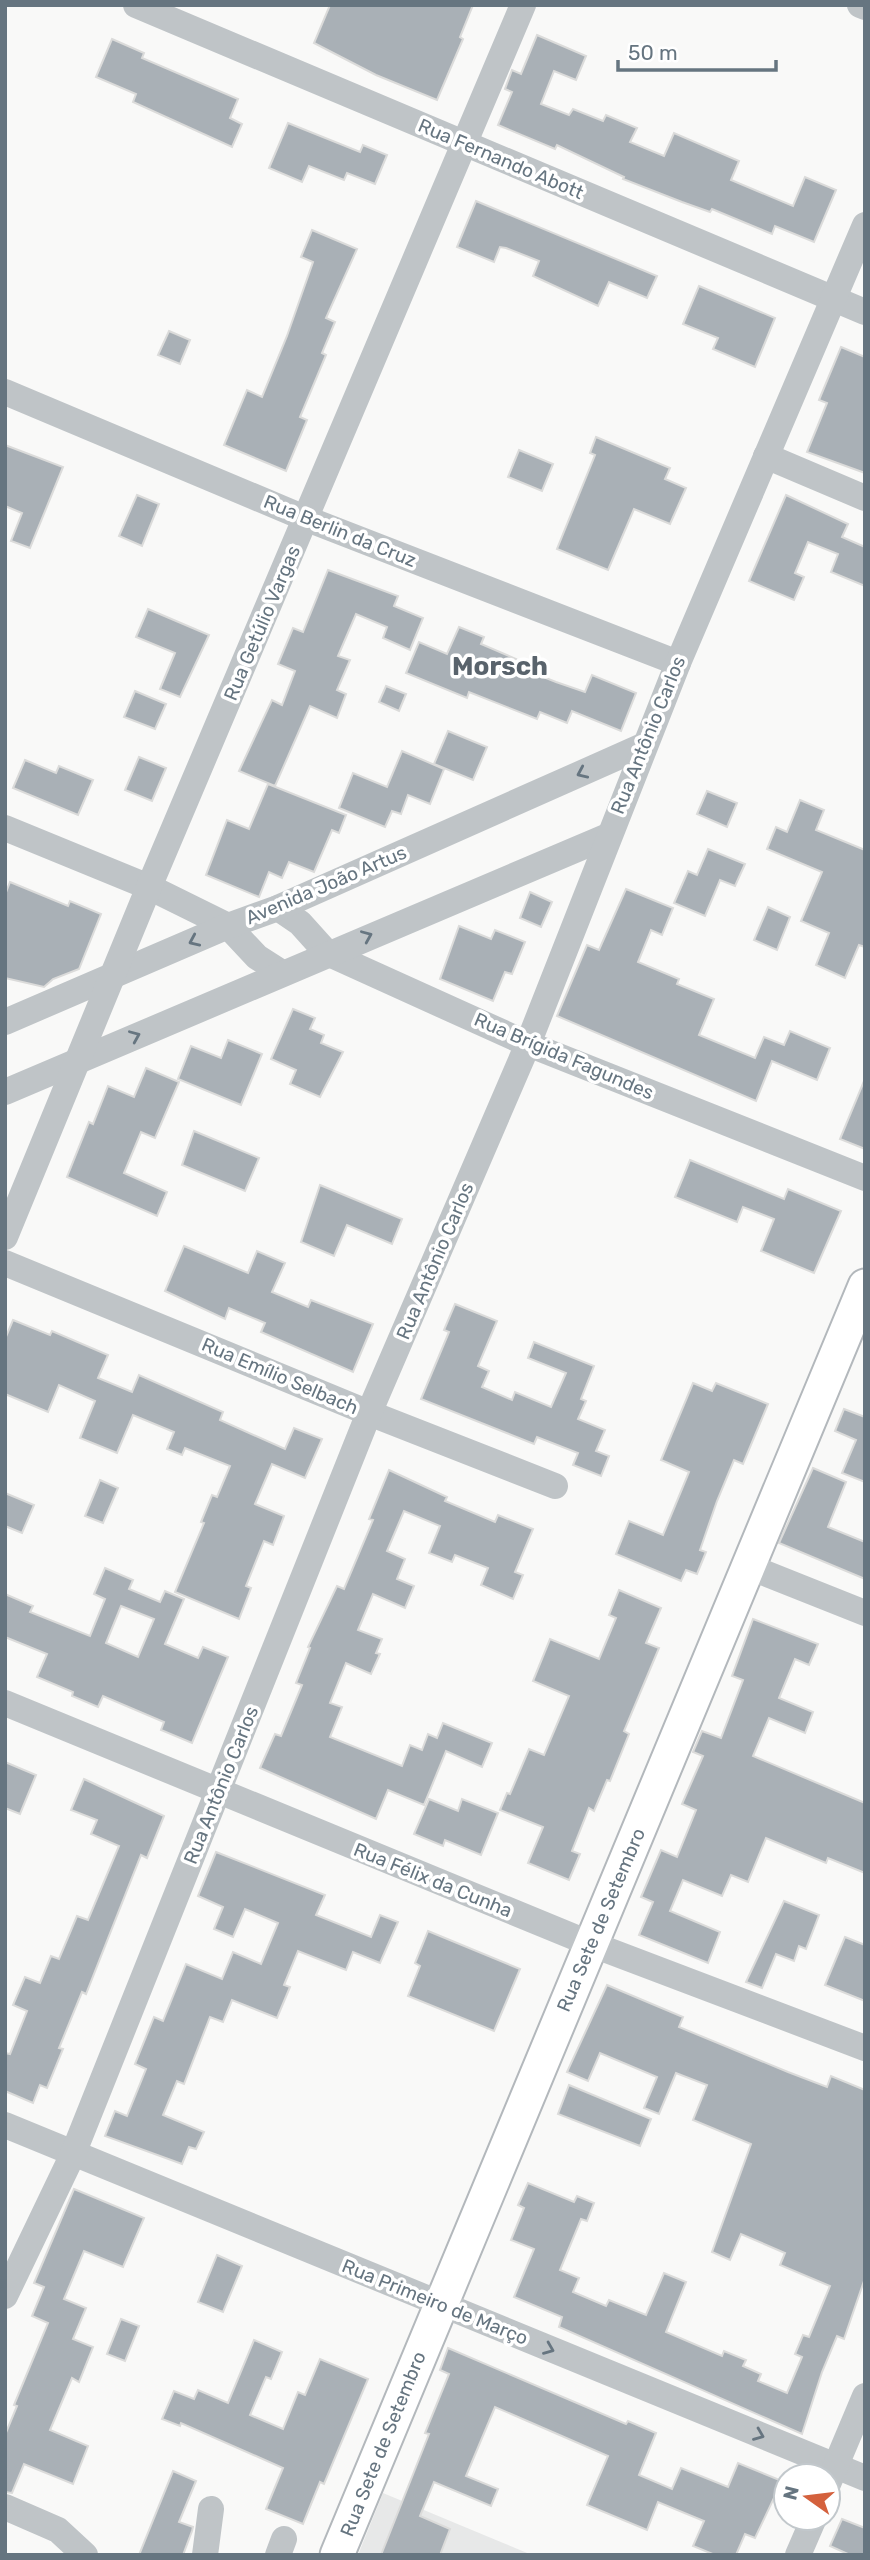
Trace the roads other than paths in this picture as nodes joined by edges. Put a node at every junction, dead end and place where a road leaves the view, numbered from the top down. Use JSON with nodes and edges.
{"nodes":[{"id":1,"x":136,"y":5,"type":"edge"},
{"id":2,"x":522,"y":7,"type":"edge"},
{"id":3,"x":464,"y":143,"type":"junction"},
{"id":4,"x":865,"y":225,"type":"edge"},
{"id":5,"x":833,"y":299,"type":"junction"},
{"id":6,"x":865,"y":312,"type":"edge"},
{"id":7,"x":5,"y":392,"type":"edge"},
{"id":8,"x":766,"y":456,"type":"junction"},
{"id":9,"x":865,"y":498,"type":"edge"},
{"id":10,"x":307,"y":519,"type":"junction"},
{"id":11,"x":678,"y":663,"type":"junction"},
{"id":12,"x":645,"y":745,"type":"junction"},
{"id":13,"x":5,"y":828,"type":"edge"},
{"id":14,"x":608,"y":835,"type":"junction"},
{"id":15,"x":149,"y":887,"type":"junction"},
{"id":16,"x":278,"y":908,"type":"junction"},
{"id":17,"x":228,"y":926,"type":"junction"},
{"id":18,"x":327,"y":953,"type":"junction"},
{"id":19,"x":282,"y":973,"type":"junction"},
{"id":20,"x":112,"y":977,"type":"junction"},
{"id":21,"x":5,"y":1022,"type":"edge"},
{"id":22,"x":528,"y":1044,"type":"junction"},
{"id":23,"x":80,"y":1059,"type":"junction"},
{"id":24,"x":5,"y":1092,"type":"edge"},
{"id":25,"x":865,"y":1178,"type":"edge"},
{"id":26,"x":5,"y":1237,"type":"edge"},
{"id":27,"x":5,"y":1263,"type":"edge"},
{"id":28,"x":865,"y":1286,"type":"edge"},
{"id":29,"x":369,"y":1413,"type":"junction"},
{"id":30,"x":555,"y":1486,"type":"dead end"},
{"id":31,"x":747,"y":1566,"type":"junction"},
{"id":32,"x":865,"y":1613,"type":"edge"},
{"id":33,"x":5,"y":1703,"type":"edge"},
{"id":34,"x":218,"y":1793,"type":"junction"},
{"id":35,"x":591,"y":1944,"type":"junction"},
{"id":36,"x":865,"y":2048,"type":"edge"},
{"id":37,"x":5,"y":2125,"type":"edge"},
{"id":38,"x":73,"y":2154,"type":"junction"},
{"id":39,"x":5,"y":2296,"type":"edge"},
{"id":40,"x":440,"y":2304,"type":"junction"},
{"id":41,"x":865,"y":2396,"type":"edge"},
{"id":42,"x":802,"y":2462,"type":"edge"},
{"id":43,"x":837,"y":2462,"type":"edge"},
{"id":44,"x":842,"y":2476,"type":"edge"},
{"id":45,"x":865,"y":2478,"type":"edge"},
{"id":46,"x":5,"y":2507,"type":"edge"},
{"id":47,"x":211,"y":2509,"type":"dead end"},
{"id":48,"x":808,"y":2532,"type":"edge"},
{"id":49,"x":85,"y":2555,"type":"edge"},
{"id":50,"x":205,"y":2555,"type":"edge"},
{"id":51,"x":337,"y":2555,"type":"edge"},
{"id":52,"x":798,"y":2555,"type":"edge"}],
"edges":[{"from":1,"to":3,"type":"street","name":"Rua Fernando Abott"},
{"from":2,"to":3,"type":"street","name":"Rua Getúlio Vargas"},
{"from":3,"to":5,"type":"street","name":"Rua Fernando Abott"},
{"from":3,"to":10,"type":"street","name":"Rua Getúlio Vargas"},
{"from":4,"to":5,"type":"street","name":"Rua Antônio Carlos"},
{"from":5,"to":6,"type":"street","name":"Rua Fernando Abott"},
{"from":5,"to":8,"type":"street","name":"Rua Antônio Carlos"},
{"from":7,"to":10,"type":"street","name":"Rua Berlin da Cruz"},
{"from":8,"to":9,"type":"street"},
{"from":8,"to":11,"type":"street","name":"Rua Antônio Carlos"},
{"from":10,"to":11,"type":"street","name":"Rua Berlin da Cruz"},
{"from":10,"to":15,"type":"street","name":"Rua Getúlio Vargas"},
{"from":11,"to":12,"type":"street","name":"Rua Antônio Carlos"},
{"from":12,"to":14,"type":"street","name":"Rua Antônio Carlos"},
{"from":12,"to":16,"type":"street","name":"Avenida João Artus","one_way":true},
{"from":13,"to":15,"type":"street"},
{"from":18,"to":14,"type":"street","one_way":true},
{"from":14,"to":22,"type":"street","name":"Rua Antônio Carlos"},
{"from":15,"to":17,"type":"street"},
{"from":15,"to":20,"type":"street","name":"Rua Getúlio Vargas"},
{"from":16,"to":17,"type":"street","name":"Avenida João Artus"},
{"from":16,"to":18,"type":"street","name":"Rua Brígida Fagundes"},
{"from":17,"to":19,"type":"street"},
{"from":17,"to":20,"type":"street","name":"Avenida João Artus","one_way":true},
{"from":18,"to":19,"type":"street"},
{"from":18,"to":22,"type":"street","name":"Rua Brígida Fagundes"},
{"from":23,"to":19,"type":"street","one_way":true},
{"from":20,"to":21,"type":"street","name":"Avenida João Artus"},
{"from":20,"to":23,"type":"street","name":"Rua Getúlio Vargas"},
{"from":22,"to":25,"type":"street","name":"Rua Brígida Fagundes"},
{"from":22,"to":29,"type":"street","name":"Rua Antônio Carlos"},
{"from":23,"to":24,"type":"street"},
{"from":23,"to":26,"type":"street","name":"Rua Getúlio Vargas"},
{"from":27,"to":29,"type":"street","name":"Rua Emílio Selbach"},
{"from":28,"to":31,"type":"main road","name":"Rua Sete de Setembro"},
{"from":29,"to":30,"type":"street","name":"Rua Emílio Selbach"},
{"from":29,"to":34,"type":"street","name":"Rua Antônio Carlos"},
{"from":31,"to":32,"type":"street"},
{"from":31,"to":35,"type":"main road","name":"Rua Sete de Setembro"},
{"from":33,"to":34,"type":"street","name":"Rua Félix da Cunha"},
{"from":34,"to":35,"type":"street","name":"Rua Félix da Cunha"},
{"from":34,"to":38,"type":"street","name":"Rua Antônio Carlos"},
{"from":35,"to":36,"type":"street","name":"Rua Félix da Cunha"},
{"from":35,"to":40,"type":"main road","name":"Rua Sete de Setembro"},
{"from":37,"to":38,"type":"street","name":"Rua Primeiro de Março"},
{"from":38,"to":39,"type":"street","name":"Rua Antônio Carlos"},
{"from":38,"to":40,"type":"street","name":"Rua Primeiro de Março"},
{"from":40,"to":42,"type":"street","name":"Rua Primeiro de Março","one_way":true},
{"from":40,"to":51,"type":"main road","name":"Rua Sete de Setembro"},
{"from":41,"to":43,"type":"street"},
{"from":44,"to":45,"type":"street","name":"Rua Primeiro de Março"},
{"from":46,"to":49,"type":"street"},
{"from":47,"to":50,"type":"street"},
{"from":48,"to":52,"type":"street"}]}
